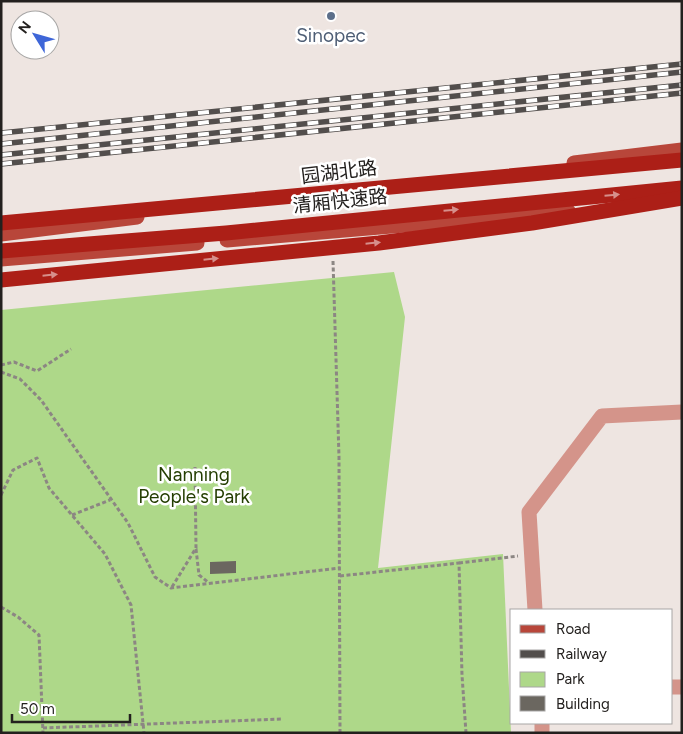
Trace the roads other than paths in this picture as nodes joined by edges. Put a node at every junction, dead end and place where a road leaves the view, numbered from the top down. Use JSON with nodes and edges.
{"nodes":[{"id":1,"x":682,"y":150,"type":"edge"},
{"id":2,"x":682,"y":160,"type":"edge"},
{"id":3,"x":682,"y":188,"type":"edge"},
{"id":4,"x":682,"y":200,"type":"edge"},
{"id":5,"x":1,"y":223,"type":"edge"},
{"id":6,"x":1,"y":234,"type":"edge"},
{"id":7,"x":1,"y":251,"type":"edge"},
{"id":8,"x":1,"y":259,"type":"edge"},
{"id":9,"x":1,"y":280,"type":"edge"},
{"id":10,"x":682,"y":412,"type":"edge"},
{"id":11,"x":534,"y":609,"type":"edge"}],
"edges":[{"from":1,"to":6,"type":"main road","name":"园湖北路"},
{"from":2,"to":5,"type":"highway","name":"清厢快速路","bridge":true},
{"from":7,"to":3,"type":"highway","name":"清厢快速路","one_way":true},
{"from":4,"to":8,"type":"main road"},
{"from":9,"to":4,"type":"highway","one_way":true,"bridge":true},
{"from":10,"to":11,"type":"street"}]}
